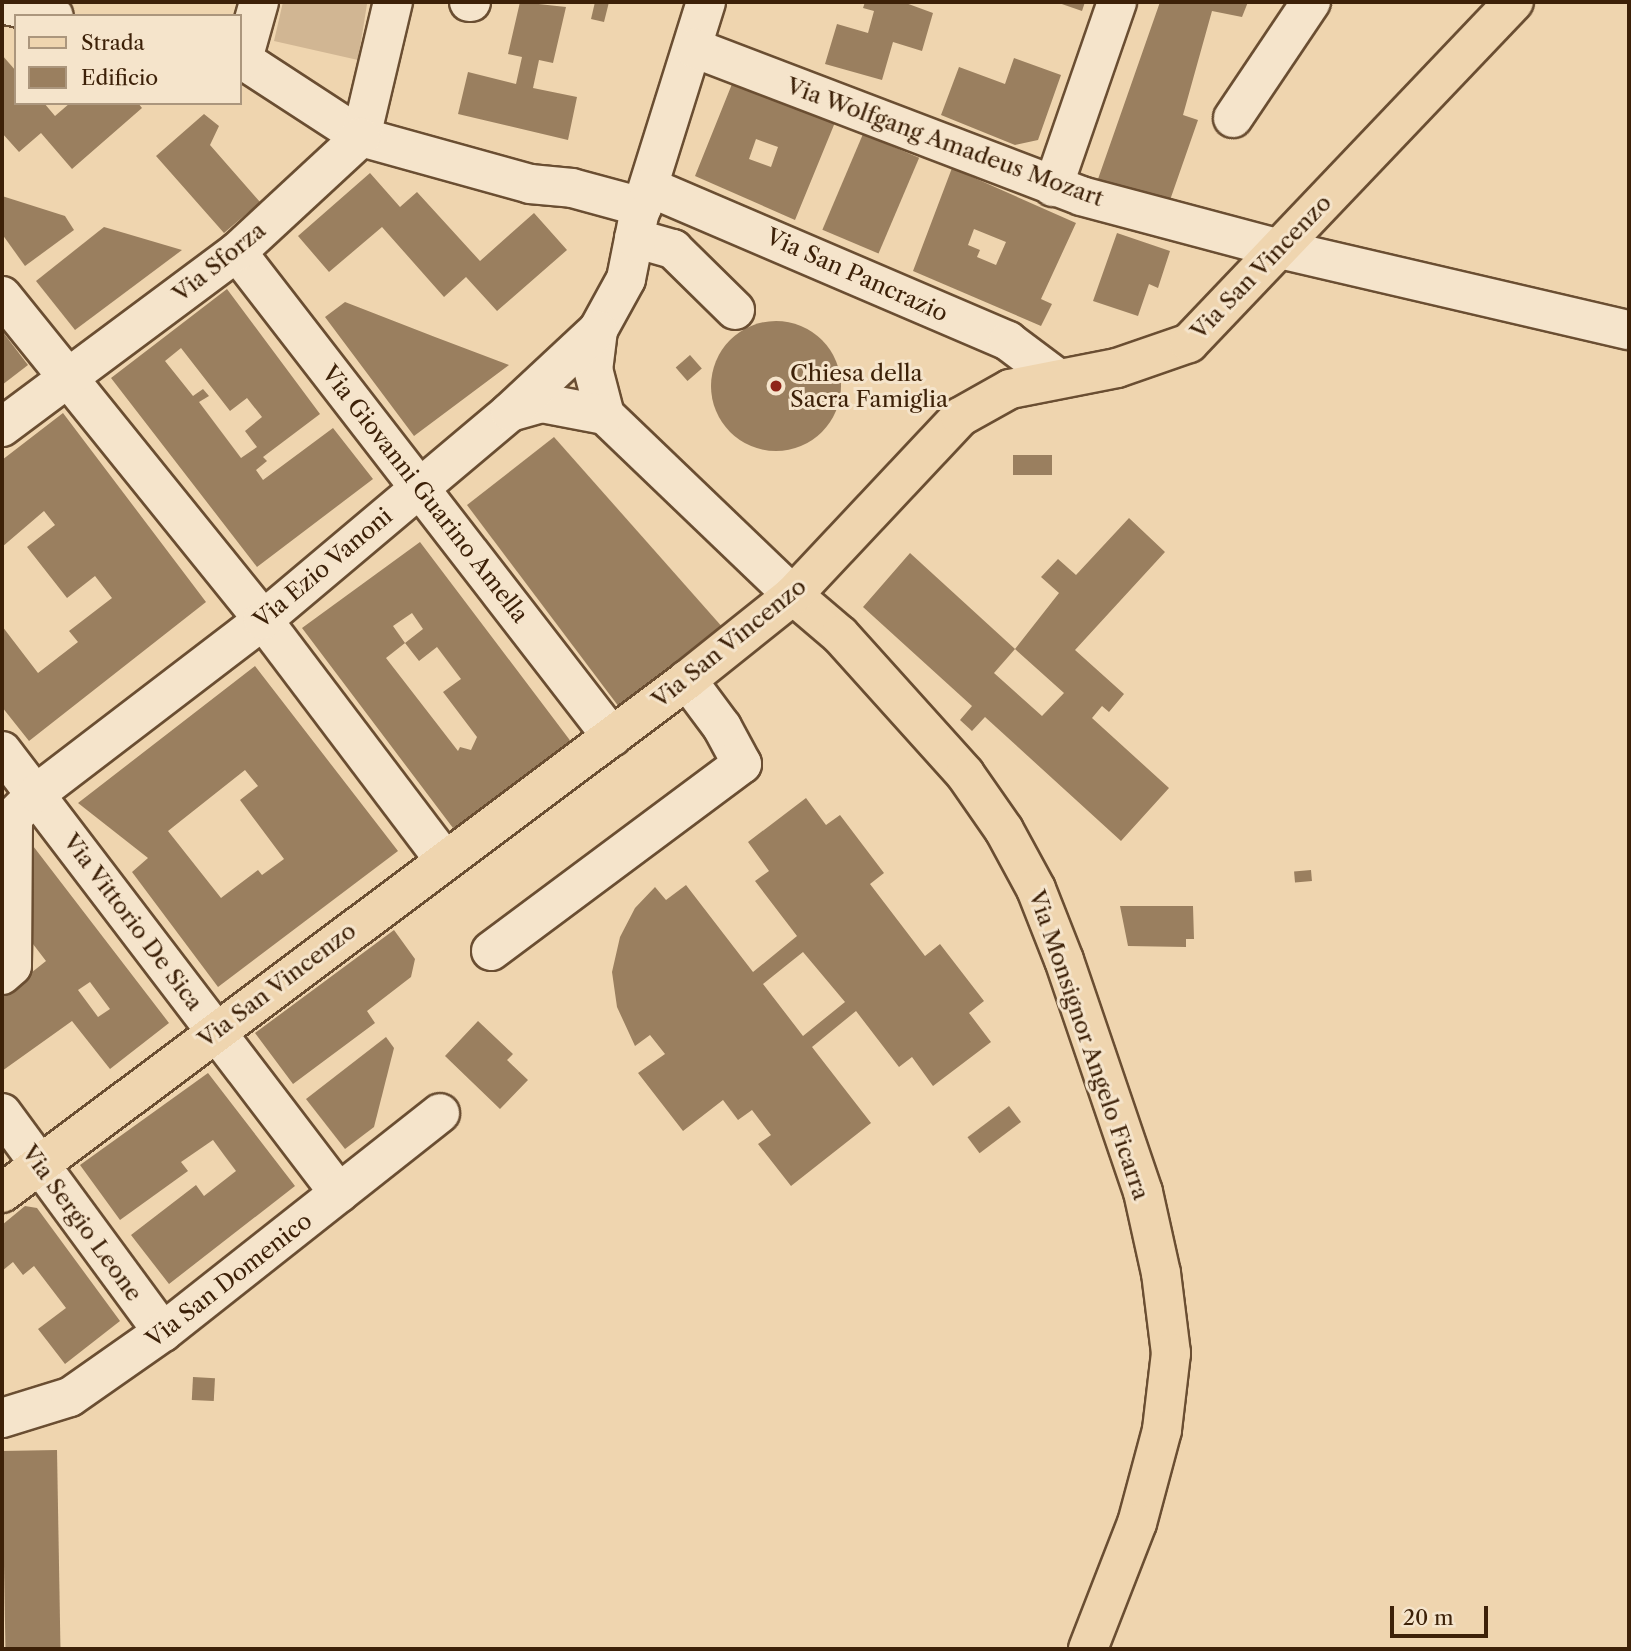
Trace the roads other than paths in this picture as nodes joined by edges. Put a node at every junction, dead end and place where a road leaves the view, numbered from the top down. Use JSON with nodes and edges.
{"nodes":[{"id":1,"x":259,"y":2,"type":"edge"},
{"id":2,"x":393,"y":2,"type":"edge"},
{"id":3,"x":706,"y":2,"type":"edge"},
{"id":4,"x":1117,"y":2,"type":"edge"},
{"id":5,"x":1311,"y":2,"type":"edge"},
{"id":6,"x":1514,"y":2,"type":"edge"},
{"id":7,"x":2,"y":4,"type":"edge"},
{"id":8,"x":45,"y":14,"type":"edge"},
{"id":9,"x":694,"y":48,"type":"junction"},
{"id":10,"x":242,"y":58,"type":"edge"},
{"id":11,"x":1233,"y":118,"type":"dead end"},
{"id":12,"x":361,"y":137,"type":"junction"},
{"id":13,"x":1054,"y":187,"type":"junction"},
{"id":14,"x":640,"y":215,"type":"junction"},
{"id":15,"x":1280,"y":249,"type":"junction"},
{"id":16,"x":237,"y":251,"type":"junction"},
{"id":17,"x":2,"y":296,"type":"edge"},
{"id":18,"x":735,"y":310,"type":"dead end"},
{"id":19,"x":598,"y":330,"type":"junction"},
{"id":20,"x":1629,"y":330,"type":"edge"},
{"id":21,"x":1056,"y":377,"type":"junction"},
{"id":22,"x":69,"y":378,"type":"junction"},
{"id":23,"x":510,"y":412,"type":"junction"},
{"id":24,"x":605,"y":415,"type":"junction"},
{"id":25,"x":2,"y":427,"type":"edge"},
{"id":26,"x":421,"y":485,"type":"junction"},
{"id":27,"x":793,"y":595,"type":"junction"},
{"id":28,"x":263,"y":620,"type":"junction"},
{"id":29,"x":687,"y":680,"type":"junction"},
{"id":30,"x":611,"y":737,"type":"junction"},
{"id":31,"x":2,"y":751,"type":"edge"},
{"id":32,"x":37,"y":793,"type":"junction"},
{"id":33,"x":444,"y":859,"type":"junction"},
{"id":34,"x":491,"y":951,"type":"dead end"},
{"id":35,"x":2,"y":975,"type":"edge"},
{"id":36,"x":214,"y":1031,"type":"junction"},
{"id":37,"x":2,"y":1112,"type":"edge"},
{"id":38,"x":440,"y":1113,"type":"dead end"},
{"id":39,"x":40,"y":1167,"type":"junction"},
{"id":40,"x":2,"y":1194,"type":"edge"},
{"id":41,"x":339,"y":1194,"type":"junction"},
{"id":42,"x":163,"y":1332,"type":"junction"},
{"id":43,"x":2,"y":1418,"type":"edge"},
{"id":44,"x":1088,"y":1649,"type":"edge"}],
"edges":[{"from":1,"to":10,"type":"street"},
{"from":2,"to":12,"type":"street"},
{"from":3,"to":9,"type":"street"},
{"from":4,"to":13,"type":"street"},
{"from":5,"to":11,"type":"street"},
{"from":6,"to":15,"type":"main road","name":"Via San Vincenzo"},
{"from":7,"to":8,"type":"street"},
{"from":9,"to":13,"type":"street","name":"Via Wolfgang Amadeus Mozart"},
{"from":9,"to":14,"type":"street"},
{"from":10,"to":12,"type":"street"},
{"from":12,"to":14,"type":"street"},
{"from":12,"to":16,"type":"street","name":"Via Sforza"},
{"from":13,"to":15,"type":"street","name":"Via Wolfgang Amadeus Mozart"},
{"from":14,"to":18,"type":"street"},
{"from":14,"to":19,"type":"street"},
{"from":14,"to":21,"type":"street","name":"Via San Pancrazio"},
{"from":15,"to":20,"type":"street","name":"Via Wolfgang Amadeus Mozart"},
{"from":15,"to":21,"type":"main road","name":"Via San Vincenzo"},
{"from":16,"to":22,"type":"street","name":"Via Sforza"},
{"from":16,"to":26,"type":"street","name":"Via Giovanni Guarino Amella"},
{"from":17,"to":22,"type":"street"},
{"from":19,"to":23,"type":"street","name":"Via Ezio Vanoni"},
{"from":19,"to":24,"type":"street"},
{"from":21,"to":27,"type":"main road","name":"Via San Vincenzo"},
{"from":22,"to":25,"type":"street","name":"Via Sforza"},
{"from":22,"to":28,"type":"street"},
{"from":23,"to":24,"type":"street"},
{"from":23,"to":26,"type":"street","name":"Via Ezio Vanoni"},
{"from":24,"to":27,"type":"street","name":"Via Monsignor Angelo Ficarra"},
{"from":26,"to":28,"type":"street","name":"Via Ezio Vanoni"},
{"from":26,"to":30,"type":"street","name":"Via Giovanni Guarino Amella"},
{"from":27,"to":29,"type":"main road","name":"Via San Vincenzo"},
{"from":27,"to":44,"type":"main road","name":"Via Monsignor Angelo Ficarra"},
{"from":28,"to":32,"type":"street","name":"Via Ezio Vanoni"},
{"from":28,"to":33,"type":"street"},
{"from":29,"to":30,"type":"main road","name":"Via San Vincenzo"},
{"from":29,"to":34,"type":"street"},
{"from":30,"to":33,"type":"main road","name":"Via San Vincenzo"},
{"from":31,"to":32,"type":"street","name":"Via Vittorio De Sica"},
{"from":32,"to":35,"type":"street"},
{"from":32,"to":36,"type":"street","name":"Via Vittorio De Sica"},
{"from":33,"to":36,"type":"main road","name":"Via San Vincenzo"},
{"from":36,"to":39,"type":"main road","name":"Via San Vincenzo"},
{"from":36,"to":41,"type":"street","name":"Via Vittorio De Sica"},
{"from":37,"to":39,"type":"street","name":"Via Sergio Leone"},
{"from":38,"to":41,"type":"street","name":"Via San Domenico"},
{"from":39,"to":40,"type":"main road","name":"Via San Vincenzo"},
{"from":39,"to":42,"type":"street","name":"Via Sergio Leone"},
{"from":41,"to":42,"type":"street","name":"Via San Domenico"},
{"from":42,"to":43,"type":"street","name":"Via San Domenico"}]}
